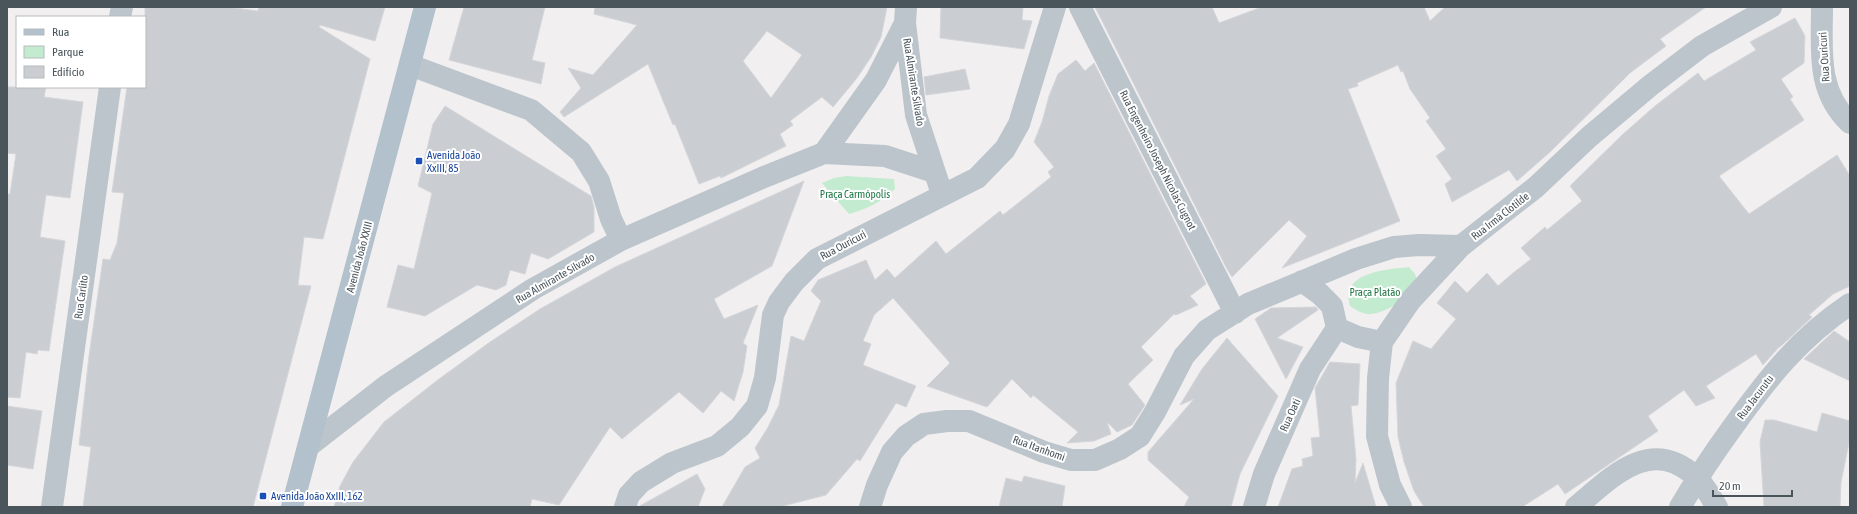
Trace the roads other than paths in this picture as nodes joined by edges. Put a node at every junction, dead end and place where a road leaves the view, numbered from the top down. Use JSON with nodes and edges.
{"nodes":[{"id":1,"x":425,"y":7,"type":"edge"},
{"id":2,"x":1055,"y":7,"type":"edge"},
{"id":3,"x":1080,"y":7,"type":"edge"},
{"id":4,"x":1771,"y":7,"type":"edge"},
{"id":5,"x":1822,"y":7,"type":"edge"},
{"id":6,"x":906,"y":15,"type":"edge"},
{"id":7,"x":410,"y":65,"type":"junction"},
{"id":8,"x":110,"y":88,"type":"edge"},
{"id":9,"x":1850,"y":123,"type":"edge"},
{"id":10,"x":824,"y":153,"type":"junction"},
{"id":11,"x":934,"y":172,"type":"junction"},
{"id":12,"x":942,"y":194,"type":"junction"},
{"id":13,"x":621,"y":240,"type":"junction"},
{"id":14,"x":1461,"y":246,"type":"junction"},
{"id":15,"x":1302,"y":281,"type":"junction"},
{"id":16,"x":1850,"y":304,"type":"edge"},
{"id":17,"x":1235,"y":312,"type":"junction"},
{"id":18,"x":1338,"y":328,"type":"junction"},
{"id":19,"x":1382,"y":342,"type":"junction"},
{"id":20,"x":310,"y":445,"type":"junction"},
{"id":21,"x":1697,"y":478,"type":"junction"},
{"id":22,"x":52,"y":507,"type":"edge"},
{"id":23,"x":292,"y":507,"type":"edge"},
{"id":24,"x":625,"y":507,"type":"edge"},
{"id":25,"x":870,"y":507,"type":"edge"},
{"id":26,"x":1254,"y":507,"type":"edge"},
{"id":27,"x":1400,"y":507,"type":"edge"},
{"id":28,"x":1576,"y":507,"type":"edge"},
{"id":29,"x":1680,"y":507,"type":"edge"},
{"id":30,"x":1717,"y":507,"type":"edge"}],
"edges":[{"from":1,"to":7,"type":"main road","name":"Avenida João XXIII"},
{"from":2,"to":12,"type":"street","name":"Rua Ouricuri"},
{"from":3,"to":17,"type":"street","name":"Rua Engenheiro Joseph Nicolas Cugnot"},
{"from":4,"to":14,"type":"street","name":"Rua Irmã Clotilde"},
{"from":5,"to":9,"type":"street","name":"Rua Ouricuri"},
{"from":6,"to":10,"type":"street","name":"Rua Almirante Silvado"},
{"from":6,"to":11,"type":"street","name":"Rua Almirante Silvado"},
{"from":7,"to":13,"type":"street"},
{"from":7,"to":20,"type":"main road","name":"Avenida João XXIII"},
{"from":8,"to":22,"type":"street","name":"Rua Carlito"},
{"from":10,"to":11,"type":"street","name":"Rua Almirante Silvado"},
{"from":10,"to":13,"type":"street","name":"Rua Almirante Silvado"},
{"from":11,"to":12,"type":"street","name":"Rua Almirante Silvado"},
{"from":12,"to":24,"type":"street","name":"Rua Ouricuri"},
{"from":13,"to":20,"type":"street","name":"Rua Almirante Silvado"},
{"from":14,"to":15,"type":"street"},
{"from":14,"to":19,"type":"street","name":"Rua Irmã Clotilde"},
{"from":15,"to":17,"type":"street","name":"Rua Itanhomi"},
{"from":15,"to":18,"type":"street"},
{"from":16,"to":21,"type":"street","name":"Rua Jacurutu"},
{"from":17,"to":25,"type":"street","name":"Rua Itanhomi"},
{"from":18,"to":19,"type":"street"},
{"from":18,"to":26,"type":"street","name":"Rua Oati"},
{"from":19,"to":27,"type":"street","name":"Rua Irmã Clotilde"},
{"from":20,"to":23,"type":"main road","name":"Avenida João XXIII"},
{"from":21,"to":28,"type":"street"},
{"from":21,"to":29,"type":"street","name":"Rua Jacurutu"},
{"from":21,"to":30,"type":"street"}]}
